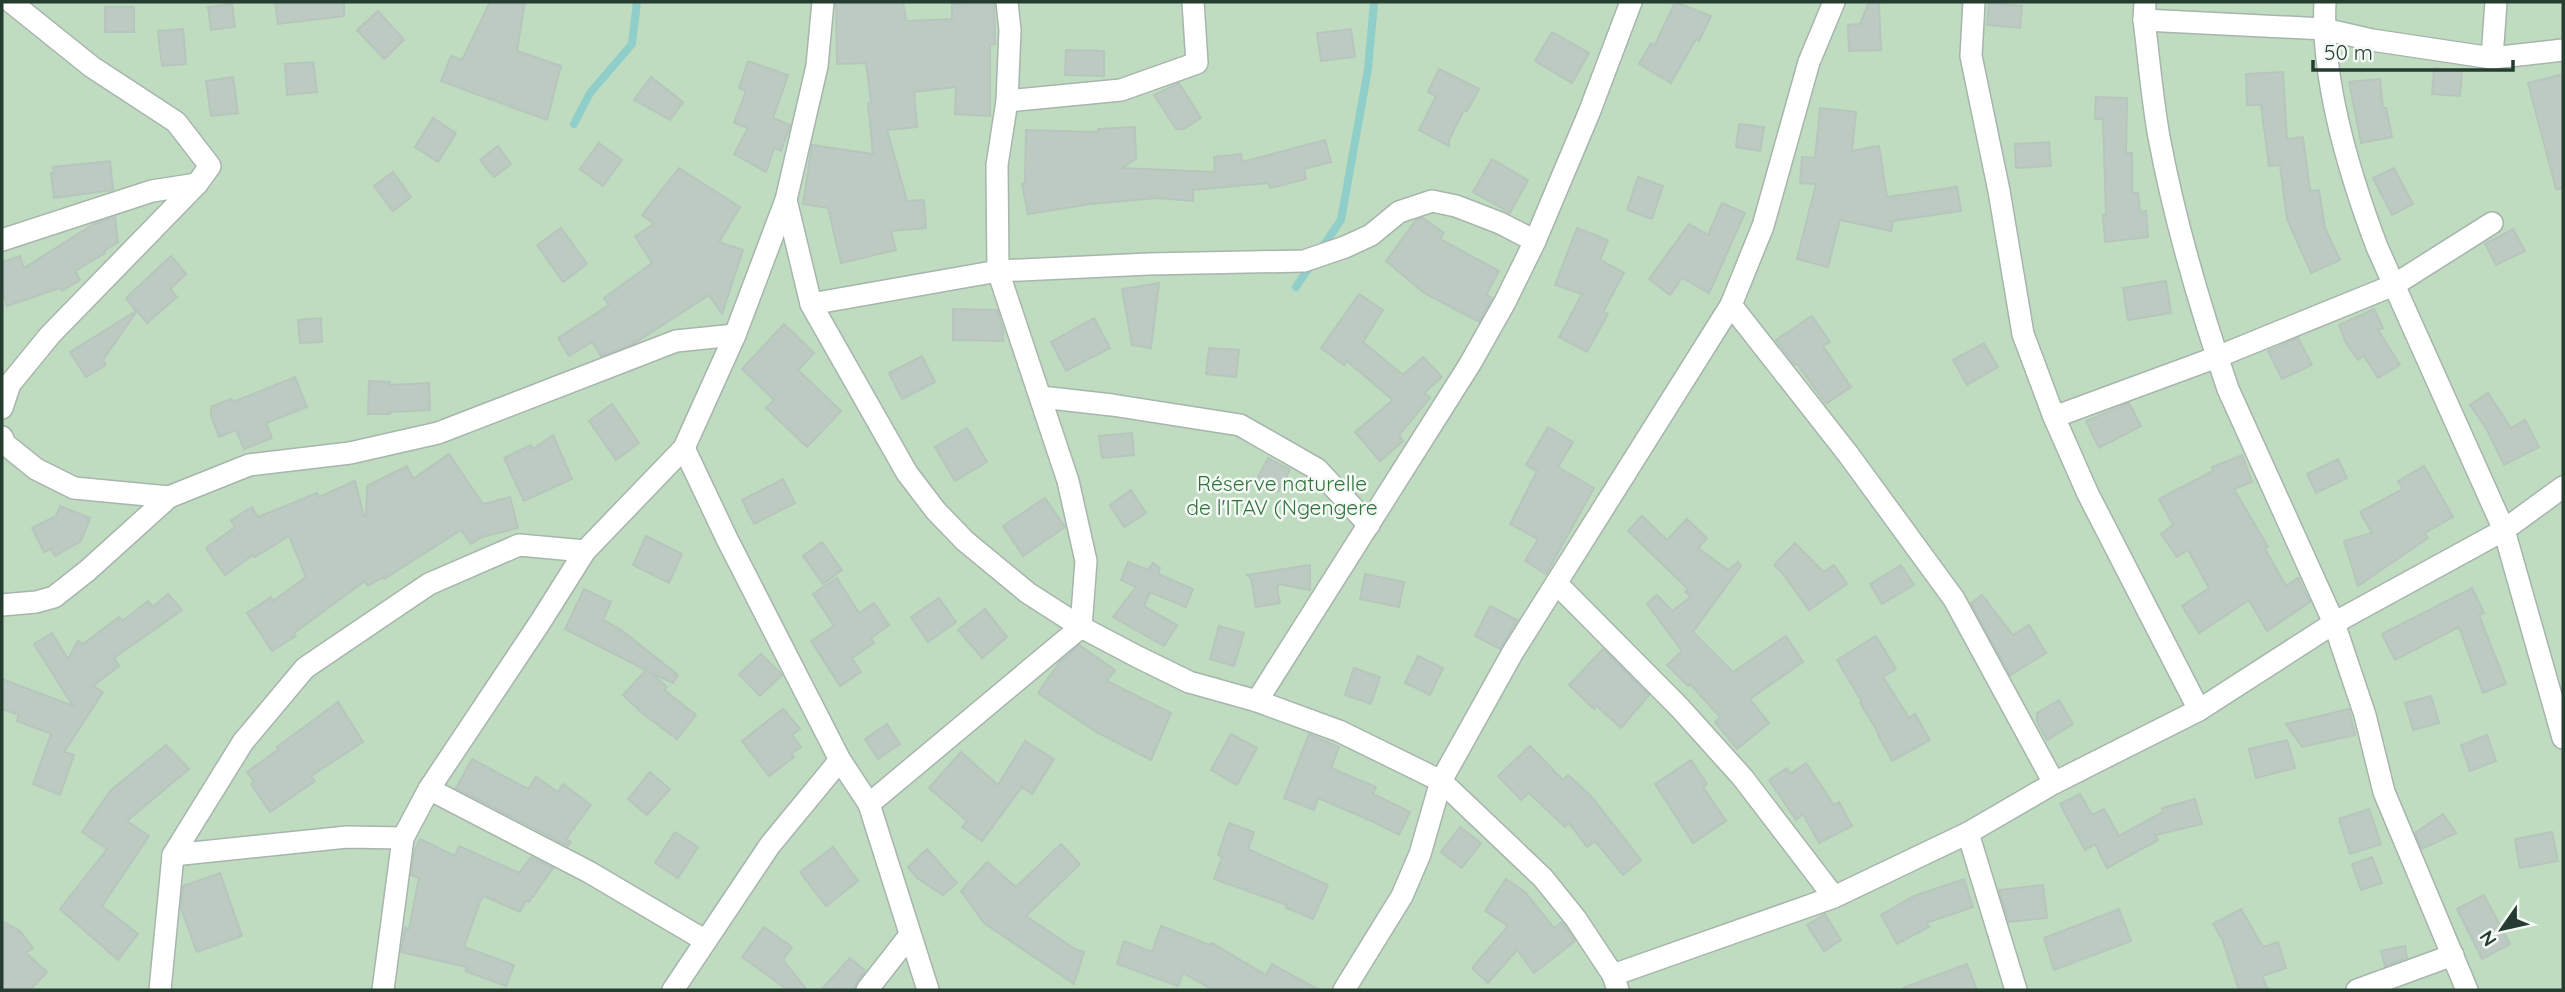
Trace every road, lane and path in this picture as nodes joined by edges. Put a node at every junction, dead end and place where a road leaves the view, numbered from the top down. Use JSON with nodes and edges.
{"nodes":[{"id":1,"x":11,"y":2,"type":"edge"},
{"id":2,"x":823,"y":2,"type":"edge"},
{"id":3,"x":1007,"y":2,"type":"edge"},
{"id":4,"x":1193,"y":2,"type":"edge"},
{"id":5,"x":1631,"y":2,"type":"edge"},
{"id":6,"x":1834,"y":2,"type":"edge"},
{"id":7,"x":1975,"y":2,"type":"edge"},
{"id":8,"x":2325,"y":2,"type":"edge"},
{"id":9,"x":2496,"y":2,"type":"edge"},
{"id":10,"x":2144,"y":11,"type":"edge"},
{"id":11,"x":2324,"y":29,"type":"junction"},
{"id":12,"x":2563,"y":50,"type":"edge"},
{"id":13,"x":2492,"y":58,"type":"junction"},
{"id":14,"x":1007,"y":101,"type":"junction"},
{"id":15,"x":197,"y":184,"type":"junction"},
{"id":16,"x":786,"y":200,"type":"junction"},
{"id":17,"x":2492,"y":223,"type":"dead end"},
{"id":18,"x":2,"y":240,"type":"edge"},
{"id":19,"x":1535,"y":241,"type":"junction"},
{"id":20,"x":998,"y":271,"type":"junction"},
{"id":21,"x":2394,"y":285,"type":"junction"},
{"id":22,"x":811,"y":304,"type":"junction"},
{"id":23,"x":1731,"y":304,"type":"junction"},
{"id":24,"x":735,"y":335,"type":"junction"},
{"id":25,"x":2217,"y":357,"type":"junction"},
{"id":26,"x":1041,"y":397,"type":"junction"},
{"id":27,"x":2,"y":408,"type":"edge"},
{"id":28,"x":2054,"y":417,"type":"junction"},
{"id":29,"x":2,"y":437,"type":"edge"},
{"id":30,"x":684,"y":448,"type":"junction"},
{"id":31,"x":2563,"y":488,"type":"edge"},
{"id":32,"x":169,"y":497,"type":"junction"},
{"id":33,"x":1369,"y":526,"type":"junction"},
{"id":34,"x":2504,"y":530,"type":"junction"},
{"id":35,"x":584,"y":551,"type":"junction"},
{"id":36,"x":1557,"y":584,"type":"junction"},
{"id":37,"x":2,"y":605,"type":"edge"},
{"id":38,"x":2334,"y":623,"type":"junction"},
{"id":39,"x":1082,"y":627,"type":"junction"},
{"id":40,"x":1257,"y":701,"type":"junction"},
{"id":41,"x":2199,"y":710,"type":"junction"},
{"id":42,"x":2563,"y":738,"type":"edge"},
{"id":43,"x":840,"y":760,"type":"junction"},
{"id":44,"x":1441,"y":781,"type":"junction"},
{"id":45,"x":2054,"y":783,"type":"junction"},
{"id":46,"x":429,"y":789,"type":"junction"},
{"id":47,"x":869,"y":804,"type":"junction"},
{"id":48,"x":1968,"y":833,"type":"junction"},
{"id":49,"x":403,"y":838,"type":"junction"},
{"id":50,"x":173,"y":855,"type":"junction"},
{"id":51,"x":1833,"y":897,"type":"junction"},
{"id":52,"x":910,"y":935,"type":"junction"},
{"id":53,"x":706,"y":941,"type":"junction"},
{"id":54,"x":2453,"y":955,"type":"junction"},
{"id":55,"x":1615,"y":983,"type":"edge"},
{"id":56,"x":160,"y":990,"type":"edge"},
{"id":57,"x":383,"y":990,"type":"edge"},
{"id":58,"x":673,"y":990,"type":"edge"},
{"id":59,"x":867,"y":990,"type":"edge"},
{"id":60,"x":928,"y":990,"type":"edge"},
{"id":61,"x":1344,"y":990,"type":"edge"},
{"id":62,"x":2016,"y":990,"type":"edge"},
{"id":63,"x":2357,"y":990,"type":"edge"},
{"id":64,"x":2467,"y":990,"type":"edge"}],
"edges":[{"from":1,"to":15,"type":"street"},
{"from":2,"to":16,"type":"street"},
{"from":3,"to":14,"type":"street"},
{"from":4,"to":14,"type":"street"},
{"from":5,"to":19,"type":"street"},
{"from":6,"to":23,"type":"street"},
{"from":7,"to":28,"type":"street"},
{"from":8,"to":11,"type":"street"},
{"from":9,"to":13,"type":"street"},
{"from":10,"to":11,"type":"street"},
{"from":10,"to":25,"type":"street"},
{"from":11,"to":13,"type":"street"},
{"from":11,"to":21,"type":"street"},
{"from":12,"to":13,"type":"street"},
{"from":14,"to":20,"type":"street"},
{"from":15,"to":18,"type":"street"},
{"from":15,"to":27,"type":"street"},
{"from":16,"to":22,"type":"street"},
{"from":16,"to":24,"type":"street"},
{"from":17,"to":21,"type":"street"},
{"from":19,"to":20,"type":"street"},
{"from":19,"to":33,"type":"street"},
{"from":20,"to":22,"type":"street"},
{"from":20,"to":26,"type":"street"},
{"from":21,"to":25,"type":"street"},
{"from":21,"to":34,"type":"street"},
{"from":22,"to":39,"type":"street"},
{"from":23,"to":36,"type":"street"},
{"from":23,"to":45,"type":"street"},
{"from":24,"to":30,"type":"street"},
{"from":24,"to":32,"type":"street"},
{"from":25,"to":28,"type":"street"},
{"from":25,"to":38,"type":"street"},
{"from":26,"to":33,"type":"street"},
{"from":26,"to":39,"type":"street"},
{"from":28,"to":41,"type":"street"},
{"from":29,"to":32,"type":"street"},
{"from":30,"to":35,"type":"street"},
{"from":30,"to":43,"type":"street"},
{"from":31,"to":34,"type":"street"},
{"from":32,"to":37,"type":"street"},
{"from":33,"to":40,"type":"street"},
{"from":34,"to":38,"type":"street"},
{"from":34,"to":42,"type":"street"},
{"from":35,"to":46,"type":"street"},
{"from":35,"to":50,"type":"street"},
{"from":36,"to":44,"type":"street"},
{"from":36,"to":51,"type":"street"},
{"from":38,"to":41,"type":"street"},
{"from":38,"to":54,"type":"street"},
{"from":39,"to":40,"type":"street"},
{"from":39,"to":47,"type":"street"},
{"from":40,"to":44,"type":"street"},
{"from":41,"to":45,"type":"street"},
{"from":43,"to":47,"type":"street"},
{"from":43,"to":53,"type":"street"},
{"from":44,"to":55,"type":"street"},
{"from":44,"to":61,"type":"street"},
{"from":45,"to":48,"type":"street"},
{"from":46,"to":49,"type":"street"},
{"from":46,"to":53,"type":"street"},
{"from":47,"to":52,"type":"street"},
{"from":48,"to":51,"type":"street"},
{"from":48,"to":62,"type":"street"},
{"from":49,"to":50,"type":"street"},
{"from":49,"to":57,"type":"street"},
{"from":50,"to":56,"type":"street"},
{"from":51,"to":55,"type":"street"},
{"from":52,"to":59,"type":"street"},
{"from":52,"to":60,"type":"street"},
{"from":53,"to":58,"type":"street"},
{"from":54,"to":63,"type":"street"},
{"from":54,"to":64,"type":"street"}]}
